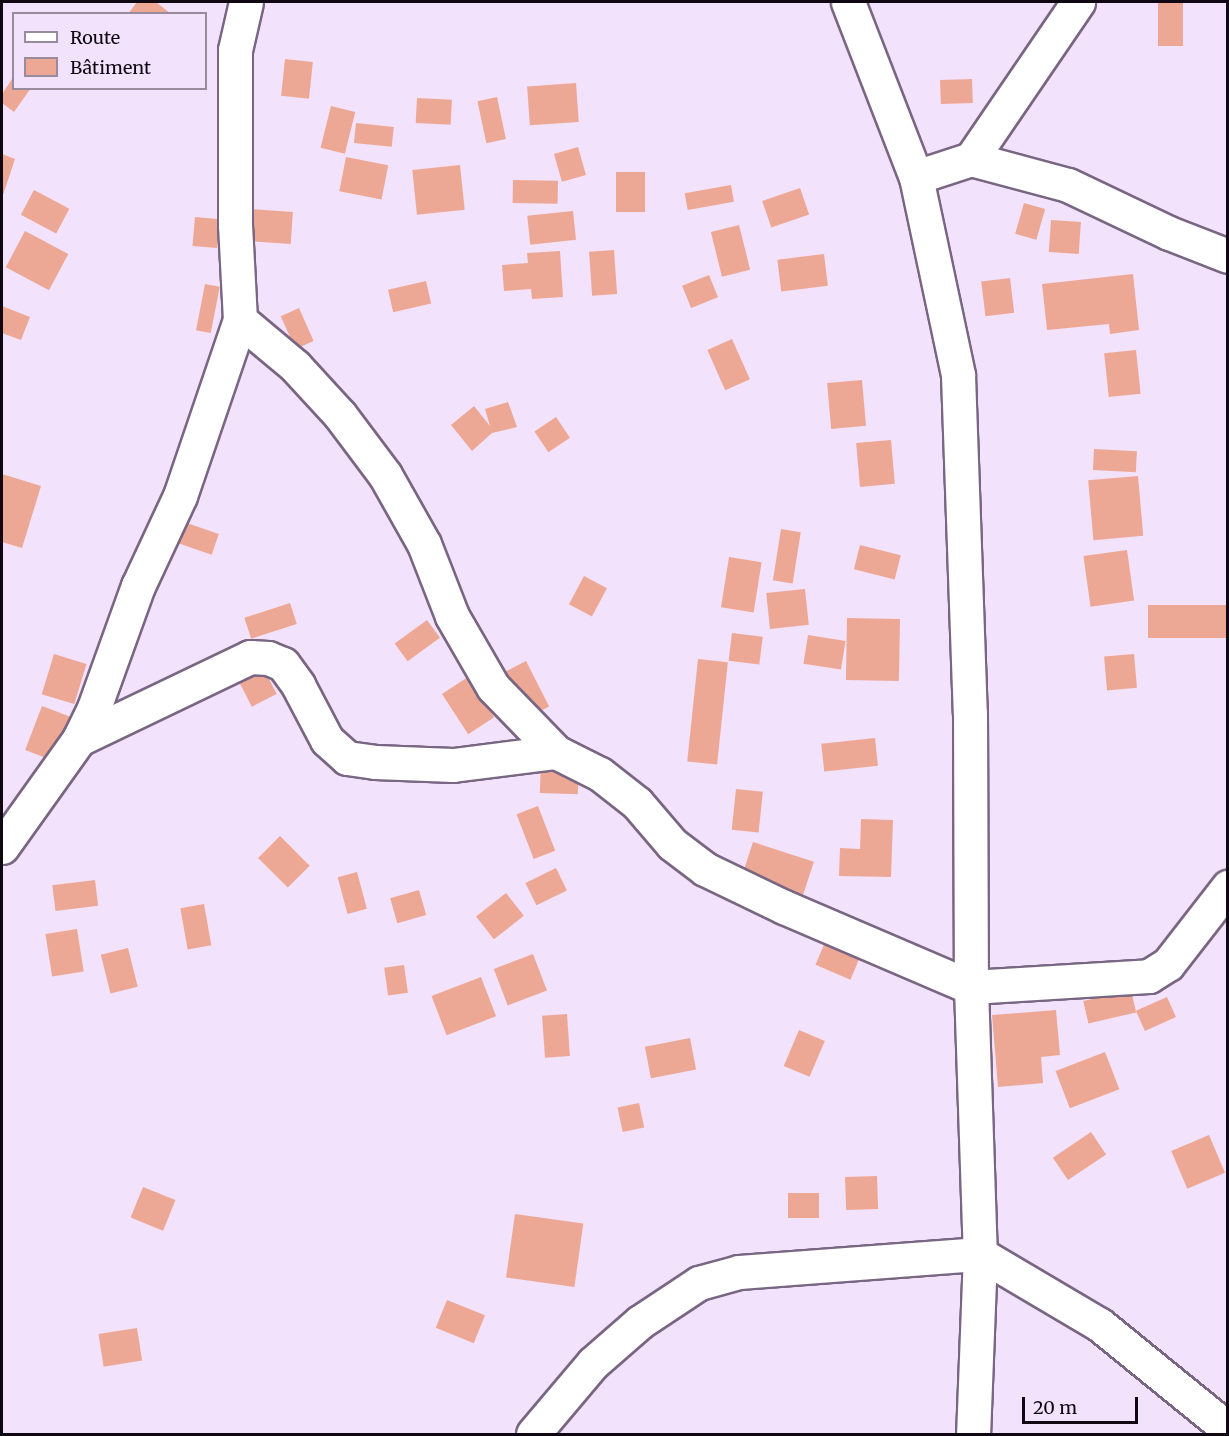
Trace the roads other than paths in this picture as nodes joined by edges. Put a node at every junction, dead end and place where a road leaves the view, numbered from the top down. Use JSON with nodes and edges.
{"nodes":[{"id":1,"x":246,"y":2,"type":"edge"},
{"id":2,"x":848,"y":2,"type":"edge"},
{"id":3,"x":1078,"y":2,"type":"edge"},
{"id":4,"x":971,"y":159,"type":"junction"},
{"id":5,"x":916,"y":177,"type":"junction"},
{"id":6,"x":1227,"y":256,"type":"edge"},
{"id":7,"x":240,"y":320,"type":"junction"},
{"id":8,"x":79,"y":739,"type":"junction"},
{"id":9,"x":556,"y":752,"type":"junction"},
{"id":10,"x":2,"y":848,"type":"edge"},
{"id":11,"x":1227,"y":887,"type":"edge"},
{"id":12,"x":971,"y":987,"type":"junction"},
{"id":13,"x":980,"y":1254,"type":"junction"},
{"id":14,"x":1227,"y":1429,"type":"edge"},
{"id":15,"x":532,"y":1434,"type":"edge"},
{"id":16,"x":973,"y":1434,"type":"edge"}],
"edges":[{"from":1,"to":7,"type":"street"},
{"from":2,"to":5,"type":"street"},
{"from":3,"to":4,"type":"street"},
{"from":4,"to":5,"type":"street"},
{"from":4,"to":6,"type":"street"},
{"from":5,"to":12,"type":"street"},
{"from":7,"to":8,"type":"street"},
{"from":7,"to":9,"type":"street"},
{"from":8,"to":9,"type":"street"},
{"from":8,"to":10,"type":"street"},
{"from":9,"to":12,"type":"street"},
{"from":11,"to":12,"type":"street"},
{"from":12,"to":13,"type":"street"},
{"from":13,"to":14,"type":"street"},
{"from":13,"to":15,"type":"street"},
{"from":13,"to":16,"type":"street"}]}
